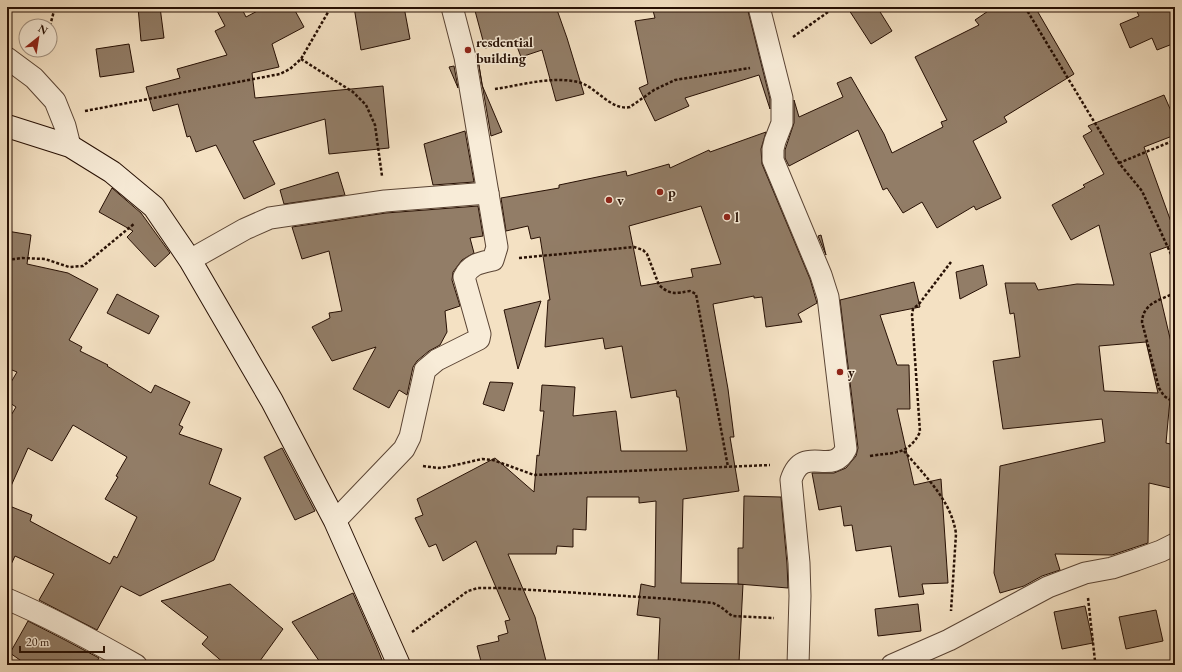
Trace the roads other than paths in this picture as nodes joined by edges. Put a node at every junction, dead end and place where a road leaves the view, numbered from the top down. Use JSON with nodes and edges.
{"nodes":[{"id":1,"x":452,"y":7,"type":"edge"},
{"id":2,"x":760,"y":7,"type":"edge"},
{"id":3,"x":7,"y":58,"type":"edge"},
{"id":4,"x":7,"y":126,"type":"edge"},
{"id":5,"x":70,"y":146,"type":"junction"},
{"id":6,"x":488,"y":193,"type":"junction"},
{"id":7,"x":190,"y":260,"type":"junction"},
{"id":8,"x":335,"y":521,"type":"junction"},
{"id":9,"x":1175,"y":544,"type":"edge"},
{"id":10,"x":7,"y":599,"type":"edge"},
{"id":11,"x":395,"y":657,"type":"edge"},
{"id":12,"x":136,"y":665,"type":"edge"},
{"id":13,"x":798,"y":665,"type":"edge"},
{"id":14,"x":892,"y":665,"type":"edge"}],
"edges":[{"from":1,"to":6,"type":"street"},
{"from":2,"to":13,"type":"street"},
{"from":3,"to":5,"type":"street"},
{"from":4,"to":5,"type":"street"},
{"from":5,"to":7,"type":"street"},
{"from":6,"to":7,"type":"street"},
{"from":6,"to":8,"type":"street"},
{"from":7,"to":8,"type":"street"},
{"from":8,"to":11,"type":"street"},
{"from":9,"to":14,"type":"street"},
{"from":10,"to":12,"type":"street"}]}
